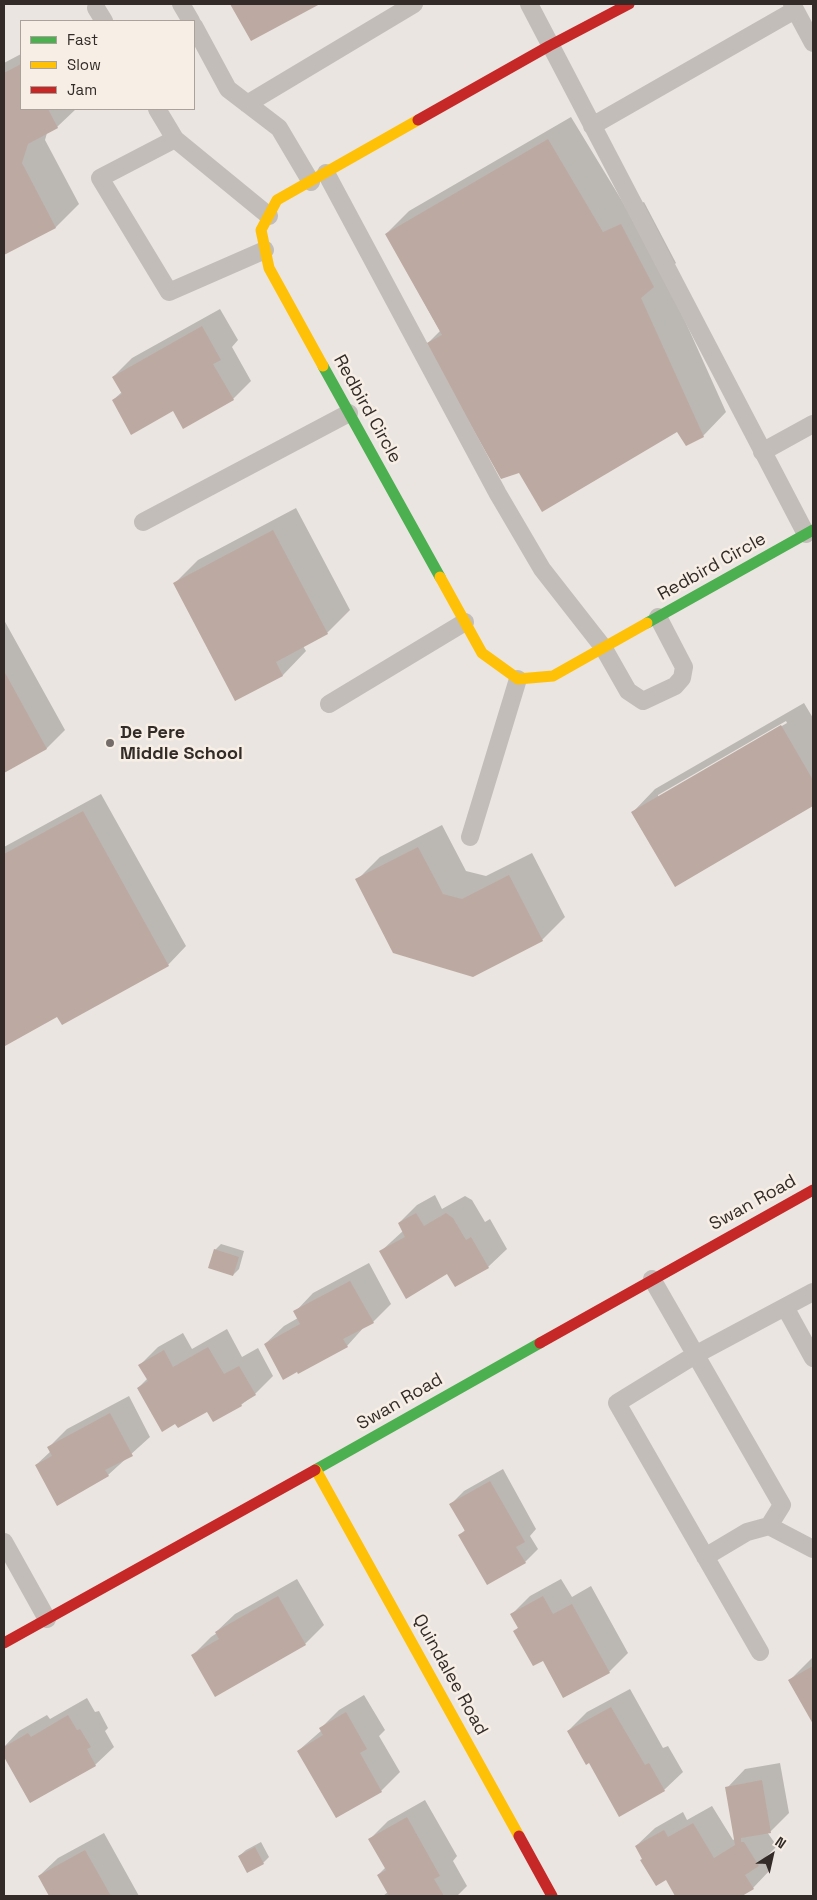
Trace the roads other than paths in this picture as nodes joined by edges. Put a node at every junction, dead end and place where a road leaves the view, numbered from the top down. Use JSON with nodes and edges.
{"nodes":[{"id":1,"x":181,"y":4,"type":"edge"},
{"id":2,"x":414,"y":4,"type":"edge"},
{"id":3,"x":529,"y":4,"type":"edge"},
{"id":4,"x":622,"y":5,"type":"edge"},
{"id":5,"x":793,"y":7,"type":"edge"},
{"id":6,"x":190,"y":20,"type":"edge"},
{"id":7,"x":195,"y":28,"type":"edge"},
{"id":8,"x":813,"y":43,"type":"edge"},
{"id":9,"x":550,"y":46,"type":"junction"},
{"id":10,"x":247,"y":104,"type":"junction"},
{"id":11,"x":158,"y":110,"type":"edge"},
{"id":12,"x":592,"y":126,"type":"junction"},
{"id":13,"x":175,"y":139,"type":"junction"},
{"id":14,"x":318,"y":177,"type":"junction"},
{"id":15,"x":269,"y":216,"type":"junction"},
{"id":16,"x":265,"y":250,"type":"junction"},
{"id":17,"x":349,"y":413,"type":"junction"},
{"id":18,"x":813,"y":424,"type":"edge"},
{"id":19,"x":762,"y":452,"type":"junction"},
{"id":20,"x":143,"y":522,"type":"dead end"},
{"id":21,"x":809,"y":532,"type":"edge"},
{"id":22,"x":658,"y":617,"type":"junction"},
{"id":23,"x":465,"y":622,"type":"junction"},
{"id":24,"x":604,"y":647,"type":"junction"},
{"id":25,"x":518,"y":679,"type":"junction"},
{"id":26,"x":329,"y":704,"type":"dead end"},
{"id":27,"x":470,"y":837,"type":"dead end"},
{"id":28,"x":813,"y":1190,"type":"edge"},
{"id":29,"x":652,"y":1279,"type":"junction"},
{"id":30,"x":813,"y":1292,"type":"edge"},
{"id":31,"x":785,"y":1307,"type":"junction"},
{"id":32,"x":695,"y":1355,"type":"junction"},
{"id":33,"x":813,"y":1358,"type":"edge"},
{"id":34,"x":316,"y":1470,"type":"junction"},
{"id":35,"x":769,"y":1526,"type":"junction"},
{"id":36,"x":4,"y":1542,"type":"edge"},
{"id":37,"x":813,"y":1549,"type":"edge"},
{"id":38,"x":705,"y":1556,"type":"junction"},
{"id":39,"x":47,"y":1619,"type":"junction"},
{"id":40,"x":4,"y":1643,"type":"edge"},
{"id":41,"x":760,"y":1652,"type":"dead end"},
{"id":42,"x":552,"y":1896,"type":"edge"}],
"edges":[{"from":1,"to":6,"type":"lane"},
{"from":2,"to":10,"type":"lane"},
{"from":3,"to":9,"type":"lane"},
{"from":4,"to":9,"type":"street","name":"Redbird Circle"},
{"from":5,"to":8,"type":"lane"},
{"from":5,"to":12,"type":"lane"},
{"from":7,"to":10,"type":"lane"},
{"from":9,"to":12,"type":"lane"},
{"from":9,"to":14,"type":"street","name":"Redbird Circle"},
{"from":10,"to":14,"type":"lane"},
{"from":11,"to":13,"type":"lane"},
{"from":12,"to":19,"type":"lane"},
{"from":13,"to":15,"type":"lane"},
{"from":13,"to":16,"type":"lane"},
{"from":14,"to":15,"type":"street","name":"Redbird Circle"},
{"from":14,"to":24,"type":"lane"},
{"from":15,"to":16,"type":"street","name":"Redbird Circle"},
{"from":16,"to":17,"type":"street","name":"Redbird Circle"},
{"from":17,"to":20,"type":"lane"},
{"from":17,"to":23,"type":"street","name":"Redbird Circle"},
{"from":18,"to":19,"type":"lane"},
{"from":19,"to":21,"type":"lane"},
{"from":21,"to":22,"type":"street","name":"Redbird Circle"},
{"from":22,"to":24,"type":"street","name":"Redbird Circle"},
{"from":22,"to":24,"type":"lane"},
{"from":23,"to":25,"type":"street","name":"Redbird Circle"},
{"from":23,"to":26,"type":"lane"},
{"from":24,"to":25,"type":"street","name":"Redbird Circle"},
{"from":25,"to":27,"type":"lane"},
{"from":28,"to":29,"type":"street","name":"Swan Road"},
{"from":29,"to":32,"type":"lane"},
{"from":29,"to":34,"type":"street","name":"Swan Road"},
{"from":30,"to":31,"type":"lane"},
{"from":31,"to":32,"type":"lane"},
{"from":31,"to":33,"type":"lane"},
{"from":32,"to":35,"type":"lane"},
{"from":32,"to":38,"type":"lane"},
{"from":34,"to":39,"type":"street","name":"Swan Road"},
{"from":34,"to":42,"type":"street","name":"Quindalee Road"},
{"from":35,"to":37,"type":"lane"},
{"from":35,"to":38,"type":"lane"},
{"from":36,"to":39,"type":"lane"},
{"from":38,"to":41,"type":"lane"},
{"from":39,"to":40,"type":"street","name":"Swan Road"}]}
